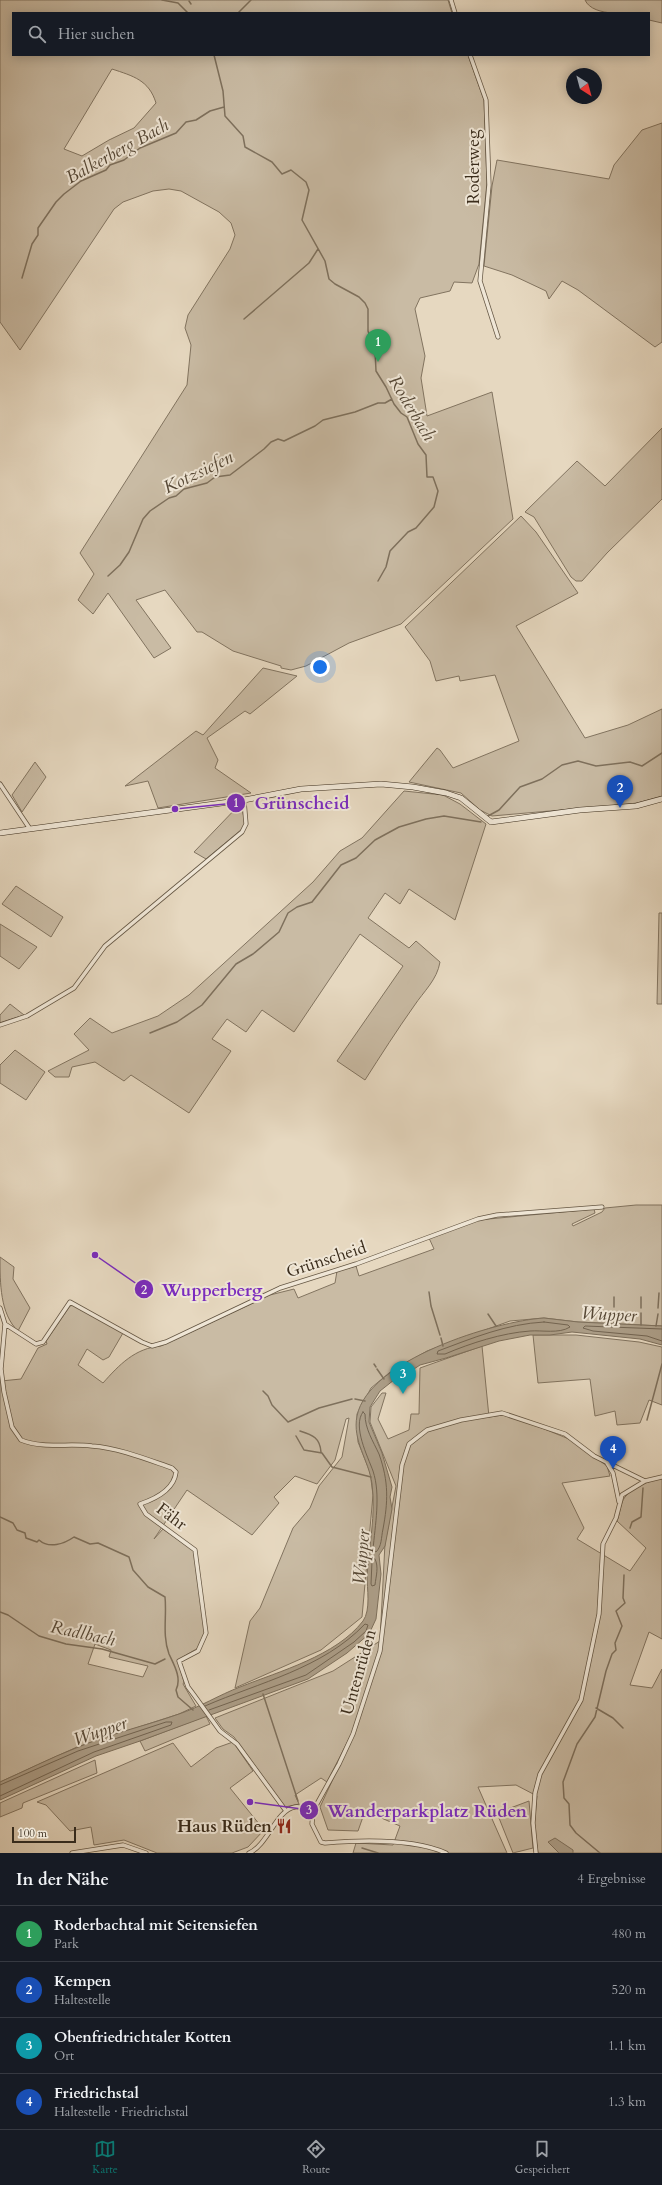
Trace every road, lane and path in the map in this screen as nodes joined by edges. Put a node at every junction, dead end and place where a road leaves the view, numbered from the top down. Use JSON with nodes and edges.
{"nodes":[{"id":1,"x":451,"y":0,"type":"edge"},
{"id":2,"x":455,"y":12,"type":"edge"},
{"id":3,"x":470,"y":56,"type":"edge"},
{"id":4,"x":498,"y":337,"type":"dead end"},
{"id":5,"x":0,"y":784,"type":"edge"},
{"id":6,"x":662,"y":799,"type":"edge"},
{"id":7,"x":244,"y":800,"type":"junction"},
{"id":8,"x":30,"y":829,"type":"junction"},
{"id":9,"x":0,"y":833,"type":"edge"},
{"id":10,"x":0,"y":1025,"type":"edge"},
{"id":11,"x":602,"y":1206,"type":"dead end"},
{"id":12,"x":0,"y":1308,"type":"edge"},
{"id":13,"x":5,"y":1324,"type":"junction"},
{"id":14,"x":607,"y":1462,"type":"junction"},
{"id":15,"x":662,"y":1477,"type":"edge"},
{"id":16,"x":645,"y":1481,"type":"junction"},
{"id":17,"x":619,"y":1502,"type":"junction"},
{"id":18,"x":286,"y":1811,"type":"junction"},
{"id":19,"x":313,"y":1811,"type":"junction"},
{"id":20,"x":72,"y":1853,"type":"edge"},
{"id":21,"x":146,"y":1853,"type":"edge"},
{"id":22,"x":249,"y":1853,"type":"edge"},
{"id":23,"x":446,"y":1853,"type":"edge"},
{"id":24,"x":536,"y":1853,"type":"edge"}],
"edges":[{"from":1,"to":2,"type":"street"},
{"from":3,"to":4,"type":"street","name":"Roderweg"},
{"from":5,"to":8,"type":"street"},
{"from":6,"to":7,"type":"street"},
{"from":7,"to":8,"type":"street"},
{"from":7,"to":10,"type":"street"},
{"from":8,"to":9,"type":"street"},
{"from":11,"to":13,"type":"street","name":"Grünscheid"},
{"from":12,"to":13,"type":"street"},
{"from":13,"to":18,"type":"street","name":"Fähr"},
{"from":14,"to":16,"type":"street"},
{"from":14,"to":17,"type":"street"},
{"from":14,"to":19,"type":"street","name":"Untenrüden"},
{"from":15,"to":16,"type":"street"},
{"from":16,"to":17,"type":"street"},
{"from":17,"to":24,"type":"street"},
{"from":18,"to":19,"type":"street"},
{"from":18,"to":22,"type":"street"},
{"from":19,"to":23,"type":"street"},
{"from":20,"to":21,"type":"street"}]}
